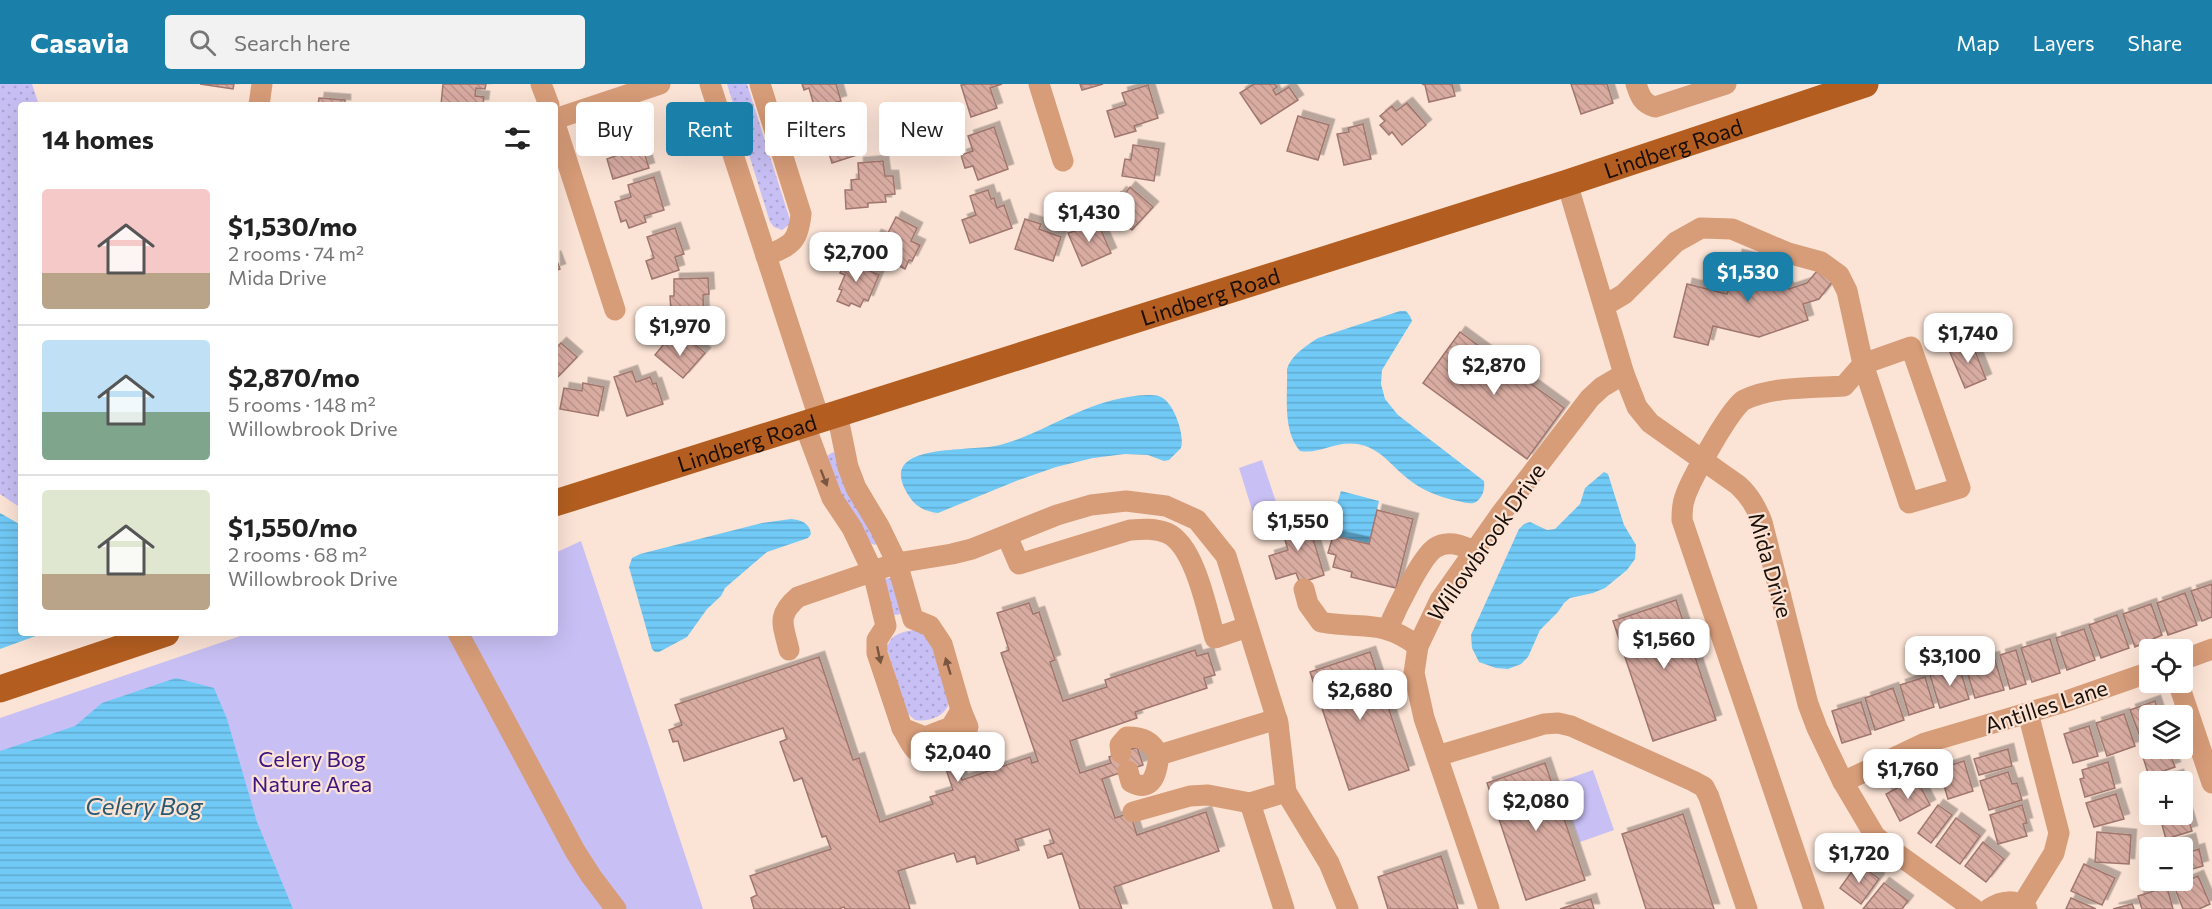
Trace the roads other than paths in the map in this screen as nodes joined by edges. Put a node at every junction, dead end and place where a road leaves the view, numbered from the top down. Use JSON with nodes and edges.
{"nodes":[{"id":1,"x":262,"y":84,"type":"edge"},
{"id":2,"x":541,"y":84,"type":"edge"},
{"id":3,"x":660,"y":84,"type":"edge"},
{"id":4,"x":710,"y":84,"type":"edge"},
{"id":5,"x":760,"y":84,"type":"edge"},
{"id":6,"x":1039,"y":84,"type":"edge"},
{"id":7,"x":1636,"y":84,"type":"edge"},
{"id":8,"x":1726,"y":84,"type":"edge"},
{"id":9,"x":1865,"y":84,"type":"edge"},
{"id":10,"x":259,"y":102,"type":"edge"},
{"id":11,"x":548,"y":102,"type":"edge"},
{"id":12,"x":558,"y":118,"type":"edge"},
{"id":13,"x":558,"y":133,"type":"edge"},
{"id":14,"x":1063,"y":161,"type":"dead end"},
{"id":15,"x":1567,"y":183,"type":"junction"},
{"id":16,"x":766,"y":256,"type":"junction"},
{"id":17,"x":1604,"y":306,"type":"junction"},
{"id":18,"x":615,"y":310,"type":"dead end"},
{"id":19,"x":1863,"y":364,"type":"junction"},
{"id":20,"x":1624,"y":374,"type":"junction"},
{"id":21,"x":820,"y":418,"type":"junction"},
{"id":22,"x":1703,"y":460,"type":"junction"},
{"id":23,"x":558,"y":502,"type":"edge"},
{"id":24,"x":1007,"y":536,"type":"junction"},
{"id":25,"x":1475,"y":550,"type":"junction"},
{"id":26,"x":897,"y":563,"type":"junction"},
{"id":27,"x":873,"y":572,"type":"junction"},
{"id":28,"x":1304,"y":589,"type":"dead end"},
{"id":29,"x":913,"y":619,"type":"junction"},
{"id":30,"x":886,"y":626,"type":"junction"},
{"id":31,"x":1248,"y":627,"type":"junction"},
{"id":32,"x":1388,"y":628,"type":"junction"},
{"id":33,"x":157,"y":636,"type":"edge"},
{"id":34,"x":460,"y":636,"type":"edge"},
{"id":35,"x":1418,"y":646,"type":"junction"},
{"id":36,"x":2212,"y":649,"type":"edge"},
{"id":37,"x":789,"y":650,"type":"dead end"},
{"id":38,"x":2193,"y":656,"type":"edge"},
{"id":39,"x":2139,"y":676,"type":"edge"},
{"id":40,"x":0,"y":689,"type":"edge"},
{"id":41,"x":2182,"y":693,"type":"edge"},
{"id":42,"x":962,"y":710,"type":"junction"},
{"id":43,"x":2028,"y":713,"type":"junction"},
{"id":44,"x":1277,"y":719,"type":"junction"},
{"id":45,"x":902,"y":728,"type":"junction"},
{"id":46,"x":959,"y":749,"type":"dead end"},
{"id":47,"x":1158,"y":755,"type":"junction"},
{"id":48,"x":1437,"y":756,"type":"junction"},
{"id":49,"x":936,"y":757,"type":"dead end"},
{"id":50,"x":1843,"y":782,"type":"junction"},
{"id":51,"x":2212,"y":783,"type":"edge"},
{"id":52,"x":1286,"y":792,"type":"junction"},
{"id":53,"x":1250,"y":803,"type":"junction"},
{"id":54,"x":1132,"y":812,"type":"dead end"},
{"id":55,"x":2025,"y":907,"type":"edge"},
{"id":56,"x":616,"y":909,"type":"edge"},
{"id":57,"x":1284,"y":909,"type":"edge"},
{"id":58,"x":1348,"y":909,"type":"edge"},
{"id":59,"x":1489,"y":909,"type":"edge"},
{"id":60,"x":1747,"y":909,"type":"edge"},
{"id":61,"x":1814,"y":909,"type":"edge"},
{"id":62,"x":1974,"y":909,"type":"edge"},
{"id":63,"x":1989,"y":909,"type":"edge"}],
"edges":[{"from":1,"to":10,"type":"street"},
{"from":2,"to":11,"type":"street"},
{"from":3,"to":12,"type":"street"},
{"from":4,"to":16,"type":"street"},
{"from":5,"to":16,"type":"street"},
{"from":6,"to":14,"type":"street"},
{"from":7,"to":8,"type":"street"},
{"from":9,"to":15,"type":"main road","name":"Lindberg Road"},
{"from":13,"to":18,"type":"street"},
{"from":15,"to":17,"type":"street","name":"Mida Drive"},
{"from":15,"to":21,"type":"main road","name":"Lindberg Road"},
{"from":16,"to":21,"type":"street"},
{"from":17,"to":19,"type":"street"},
{"from":17,"to":20,"type":"street","name":"Mida Drive"},
{"from":19,"to":19,"type":"street"},
{"from":19,"to":22,"type":"street"},
{"from":20,"to":22,"type":"street","name":"Mida Drive"},
{"from":20,"to":25,"type":"street","name":"Willowbrook Drive"},
{"from":21,"to":23,"type":"main road","name":"Lindberg Road"},
{"from":21,"to":26,"type":"street"},
{"from":21,"to":27,"type":"street","one_way":true},
{"from":22,"to":50,"type":"street","name":"Mida Drive"},
{"from":22,"to":61,"type":"street"},
{"from":24,"to":26,"type":"street"},
{"from":24,"to":31,"type":"street"},
{"from":24,"to":31,"type":"street"},
{"from":25,"to":32,"type":"street"},
{"from":25,"to":35,"type":"street","name":"Willowbrook Drive"},
{"from":26,"to":27,"type":"street"},
{"from":26,"to":29,"type":"street"},
{"from":27,"to":30,"type":"street"},
{"from":27,"to":37,"type":"street"},
{"from":28,"to":32,"type":"street"},
{"from":29,"to":30,"type":"street"},
{"from":42,"to":29,"type":"street","one_way":true},
{"from":30,"to":45,"type":"street","one_way":true},
{"from":31,"to":44,"type":"street"},
{"from":32,"to":35,"type":"street"},
{"from":33,"to":40,"type":"main road"},
{"from":34,"to":56,"type":"street"},
{"from":35,"to":48,"type":"street","name":"Willowbrook Drive"},
{"from":36,"to":38,"type":"street"},
{"from":39,"to":43,"type":"street","name":"Antilles Lane"},
{"from":41,"to":51,"type":"street"},
{"from":42,"to":45,"type":"street"},
{"from":42,"to":46,"type":"street"},
{"from":43,"to":50,"type":"street","name":"Antilles Lane"},
{"from":43,"to":55,"type":"street"},
{"from":44,"to":47,"type":"street"},
{"from":44,"to":52,"type":"street"},
{"from":45,"to":49,"type":"street"},
{"from":47,"to":47,"type":"street"},
{"from":48,"to":59,"type":"street","name":"Willowbrook Drive"},
{"from":48,"to":60,"type":"street"},
{"from":50,"to":62,"type":"street","name":"Mida Drive"},
{"from":52,"to":53,"type":"street"},
{"from":52,"to":58,"type":"street"},
{"from":53,"to":54,"type":"street"},
{"from":53,"to":57,"type":"street"},
{"from":55,"to":63,"type":"street"}]}
